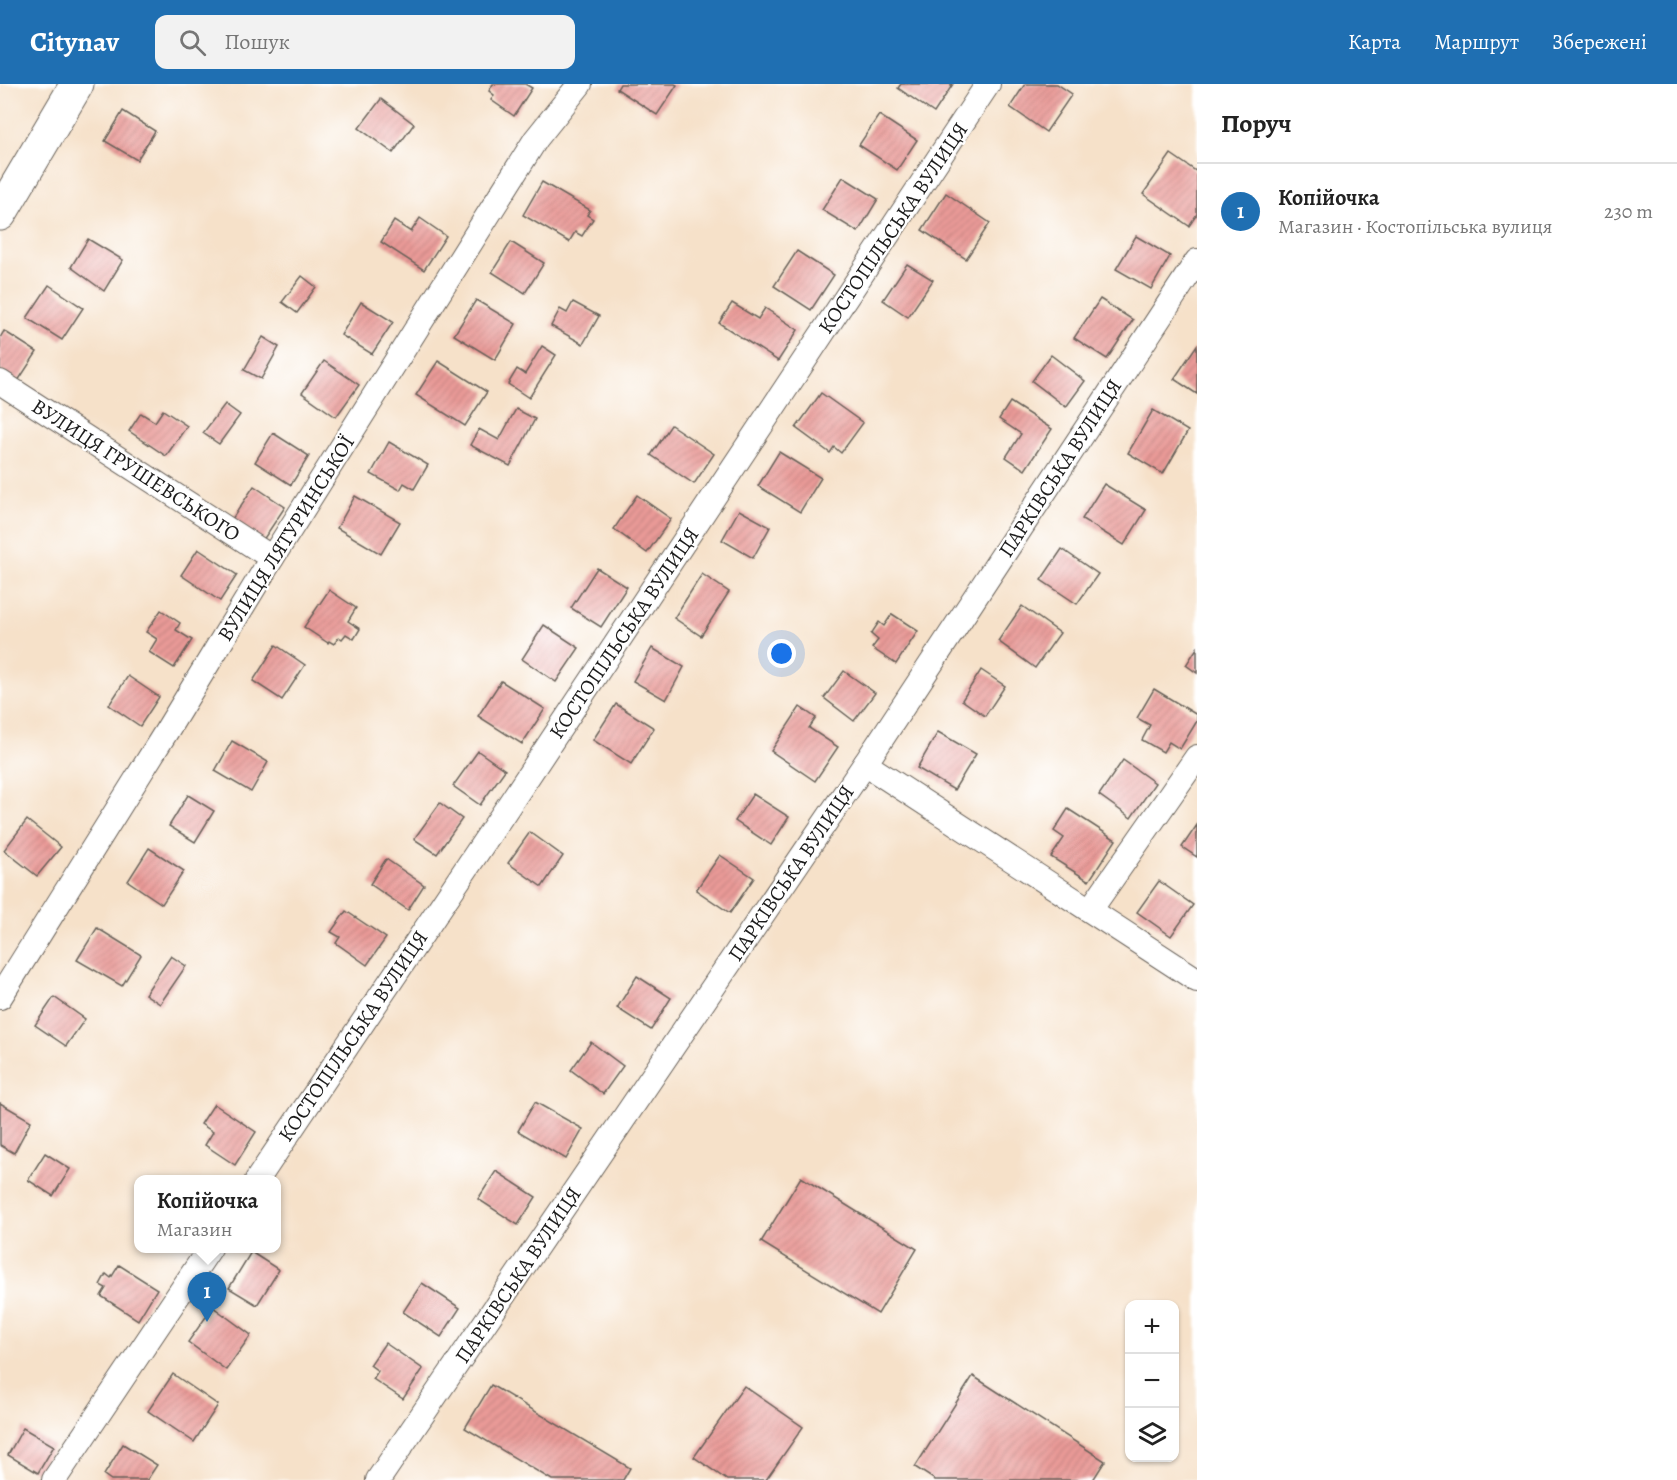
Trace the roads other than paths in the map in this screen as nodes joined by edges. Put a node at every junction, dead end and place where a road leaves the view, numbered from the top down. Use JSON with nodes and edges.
{"nodes":[{"id":1,"x":77,"y":84,"type":"edge"},
{"id":2,"x":580,"y":84,"type":"edge"},
{"id":3,"x":988,"y":84,"type":"edge"},
{"id":4,"x":0,"y":214,"type":"edge"},
{"id":5,"x":1197,"y":261,"type":"edge"},
{"id":6,"x":0,"y":382,"type":"edge"},
{"id":7,"x":272,"y":558,"type":"junction"},
{"id":8,"x":1197,"y":757,"type":"edge"},
{"id":9,"x":865,"y":764,"type":"junction"},
{"id":10,"x":1090,"y":910,"type":"junction"},
{"id":11,"x":1197,"y":980,"type":"edge"},
{"id":12,"x":0,"y":997,"type":"edge"},
{"id":13,"x":259,"y":1175,"type":"edge"},
{"id":14,"x":207,"y":1253,"type":"edge"},
{"id":15,"x":54,"y":1480,"type":"edge"},
{"id":16,"x":378,"y":1480,"type":"edge"}],
"edges":[{"from":1,"to":4,"type":"street"},
{"from":2,"to":7,"type":"street","name":"ВУЛИЦЯ ЛЯТУРИНСЬКОЇ"},
{"from":3,"to":13,"type":"street","name":"КОСТОПІЛЬСЬКА ВУЛИЦЯ"},
{"from":5,"to":9,"type":"street","name":"ПАРКІВСЬКА ВУЛИЦЯ"},
{"from":6,"to":7,"type":"street","name":"ВУЛИЦЯ ГРУШЕВСЬКОГО"},
{"from":7,"to":12,"type":"street","name":"ВУЛИЦЯ ЛЯТУРИНСЬКОЇ"},
{"from":8,"to":10,"type":"street"},
{"from":9,"to":10,"type":"street"},
{"from":9,"to":16,"type":"street","name":"ПАРКІВСЬКА ВУЛИЦЯ"},
{"from":10,"to":11,"type":"street"},
{"from":14,"to":15,"type":"street"}]}
